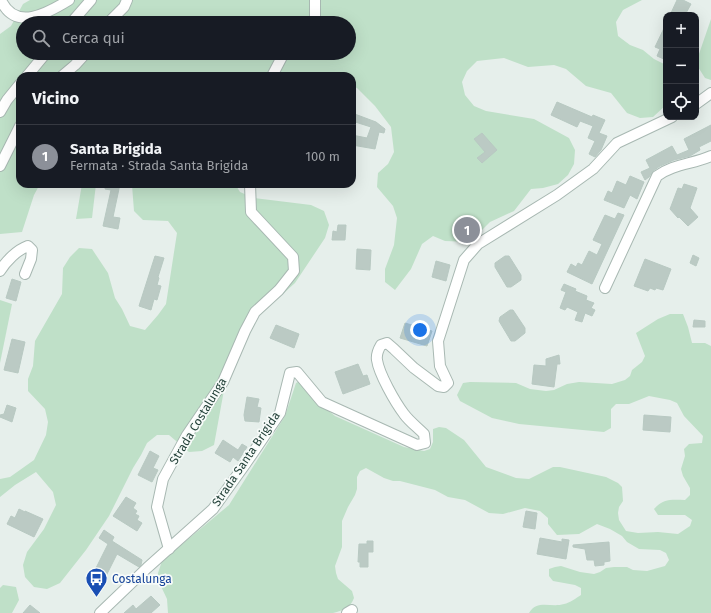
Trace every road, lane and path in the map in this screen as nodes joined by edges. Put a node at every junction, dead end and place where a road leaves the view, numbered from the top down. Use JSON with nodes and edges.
{"nodes":[{"id":1,"x":1,"y":0,"type":"edge"},
{"id":2,"x":69,"y":0,"type":"edge"},
{"id":3,"x":91,"y":0,"type":"edge"},
{"id":4,"x":127,"y":0,"type":"edge"},
{"id":5,"x":315,"y":0,"type":"edge"},
{"id":6,"x":16,"y":16,"type":"edge"},
{"id":7,"x":37,"y":16,"type":"edge"},
{"id":8,"x":77,"y":16,"type":"edge"},
{"id":9,"x":115,"y":16,"type":"edge"},
{"id":10,"x":315,"y":16,"type":"edge"},
{"id":11,"x":40,"y":60,"type":"edge"},
{"id":12,"x":80,"y":60,"type":"edge"},
{"id":13,"x":280,"y":60,"type":"edge"},
{"id":14,"x":30,"y":72,"type":"edge"},
{"id":15,"x":67,"y":72,"type":"edge"},
{"id":16,"x":274,"y":72,"type":"edge"},
{"id":17,"x":16,"y":89,"type":"edge"},
{"id":18,"x":711,"y":93,"type":"edge"},
{"id":19,"x":699,"y":102,"type":"edge"},
{"id":20,"x":0,"y":112,"type":"edge"},
{"id":21,"x":665,"y":120,"type":"edge"},
{"id":22,"x":16,"y":134,"type":"edge"},
{"id":23,"x":711,"y":156,"type":"edge"},
{"id":24,"x":0,"y":166,"type":"edge"},
{"id":25,"x":250,"y":188,"type":"edge"},
{"id":26,"x":0,"y":270,"type":"edge"},
{"id":27,"x":25,"y":274,"type":"dead end"},
{"id":28,"x":605,"y":288,"type":"dead end"},
{"id":29,"x":168,"y":549,"type":"junction"},
{"id":30,"x":100,"y":613,"type":"edge"}],
"edges":[{"from":1,"to":6,"type":"street"},
{"from":2,"to":7,"type":"street"},
{"from":3,"to":8,"type":"street"},
{"from":4,"to":9,"type":"street"},
{"from":5,"to":10,"type":"street"},
{"from":11,"to":14,"type":"street"},
{"from":12,"to":15,"type":"street"},
{"from":13,"to":16,"type":"street"},
{"from":17,"to":20,"type":"street"},
{"from":18,"to":19,"type":"street"},
{"from":21,"to":29,"type":"street","name":"Strada Santa Brigida"},
{"from":22,"to":24,"type":"street"},
{"from":23,"to":28,"type":"street"},
{"from":25,"to":29,"type":"street","name":"Strada Costalunga"},
{"from":26,"to":27,"type":"street"},
{"from":29,"to":30,"type":"street","name":"Strada Santa Brigida"}]}
